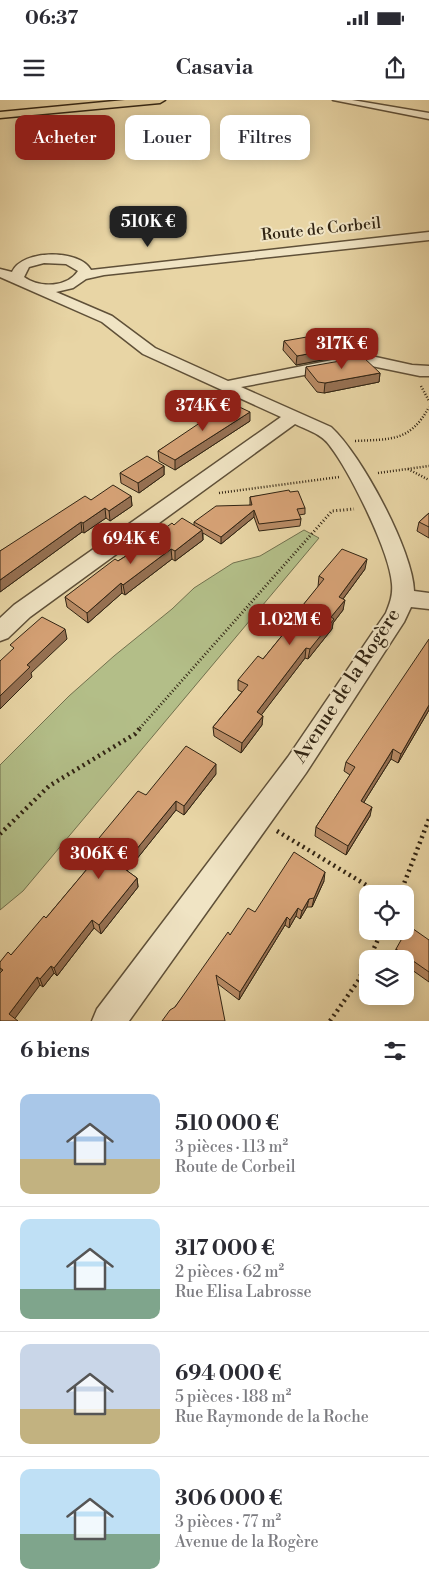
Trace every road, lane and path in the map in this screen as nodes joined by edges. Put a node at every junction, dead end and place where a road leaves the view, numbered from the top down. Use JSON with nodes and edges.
{"nodes":[{"id":1,"x":126,"y":100,"type":"edge"},
{"id":2,"x":160,"y":100,"type":"edge"},
{"id":3,"x":338,"y":100,"type":"edge"},
{"id":4,"x":360,"y":102,"type":"edge"},
{"id":5,"x":0,"y":114,"type":"edge"},
{"id":6,"x":429,"y":116,"type":"edge"},
{"id":7,"x":429,"y":236,"type":"edge"},
{"id":8,"x":30,"y":263,"type":"junction"},
{"id":9,"x":0,"y":266,"type":"edge"},
{"id":10,"x":81,"y":270,"type":"junction"},
{"id":11,"x":0,"y":273,"type":"edge"},
{"id":12,"x":17,"y":278,"type":"junction"},
{"id":13,"x":70,"y":284,"type":"junction"},
{"id":14,"x":33,"y":287,"type":"junction"},
{"id":15,"x":87,"y":310,"type":"junction"},
{"id":16,"x":429,"y":371,"type":"edge"},
{"id":17,"x":229,"y":387,"type":"junction"},
{"id":18,"x":429,"y":407,"type":"edge"},
{"id":19,"x":293,"y":417,"type":"junction"},
{"id":20,"x":337,"y":442,"type":"junction"},
{"id":21,"x":429,"y":466,"type":"edge"},
{"id":22,"x":407,"y":469,"type":"junction"},
{"id":23,"x":356,"y":475,"type":"junction"},
{"id":24,"x":429,"y":480,"type":"edge"},
{"id":25,"x":190,"y":492,"type":"junction"},
{"id":26,"x":375,"y":508,"type":"junction"},
{"id":27,"x":403,"y":598,"type":"junction"},
{"id":28,"x":429,"y":601,"type":"edge"},
{"id":29,"x":0,"y":632,"type":"edge"},
{"id":30,"x":257,"y":819,"type":"junction"},
{"id":31,"x":429,"y":819,"type":"edge"},
{"id":32,"x":0,"y":834,"type":"edge"},
{"id":33,"x":366,"y":885,"type":"edge"},
{"id":34,"x":403,"y":885,"type":"edge"},
{"id":35,"x":359,"y":979,"type":"edge"},
{"id":36,"x":109,"y":1021,"type":"edge"},
{"id":37,"x":330,"y":1021,"type":"edge"}],
"edges":[{"from":1,"to":5,"type":"main road"},
{"from":2,"to":5,"type":"main road"},
{"from":3,"to":4,"type":"street"},
{"from":4,"to":6,"type":"street"},
{"from":7,"to":10,"type":"street","name":"Route de Corbeil"},
{"from":8,"to":9,"type":"street"},
{"from":8,"to":10,"type":"street"},
{"from":8,"to":12,"type":"street"},
{"from":10,"to":13,"type":"street"},
{"from":11,"to":12,"type":"street"},
{"from":12,"to":14,"type":"street","name":"Avenue de la Rogère"},
{"from":13,"to":14,"type":"street"},
{"from":13,"to":15,"type":"street","name":"Avenue de la Rogère"},
{"from":14,"to":15,"type":"street","name":"Avenue de la Rogère"},
{"from":15,"to":17,"type":"street","name":"Avenue de la Rogère"},
{"from":16,"to":17,"type":"street"},
{"from":17,"to":19,"type":"street","name":"Avenue de la Rogère"},
{"from":18,"to":20,"type":"path"},
{"from":19,"to":20,"type":"street","name":"Avenue de la Rogère"},
{"from":19,"to":25,"type":"street"},
{"from":20,"to":23,"type":"street","name":"Avenue de la Rogère"},
{"from":21,"to":22,"type":"path"},
{"from":22,"to":23,"type":"path"},
{"from":22,"to":24,"type":"path"},
{"from":23,"to":25,"type":"path"},
{"from":23,"to":26,"type":"street","name":"Avenue de la Rogère"},
{"from":25,"to":29,"type":"street"},
{"from":26,"to":27,"type":"street","name":"Avenue de la Rogère"},
{"from":26,"to":32,"type":"path"},
{"from":27,"to":28,"type":"street"},
{"from":27,"to":30,"type":"street","name":"Avenue de la Rogère"},
{"from":30,"to":33,"type":"path"},
{"from":30,"to":36,"type":"street","name":"Avenue de la Rogère"},
{"from":31,"to":34,"type":"path"},
{"from":35,"to":37,"type":"path"}]}
